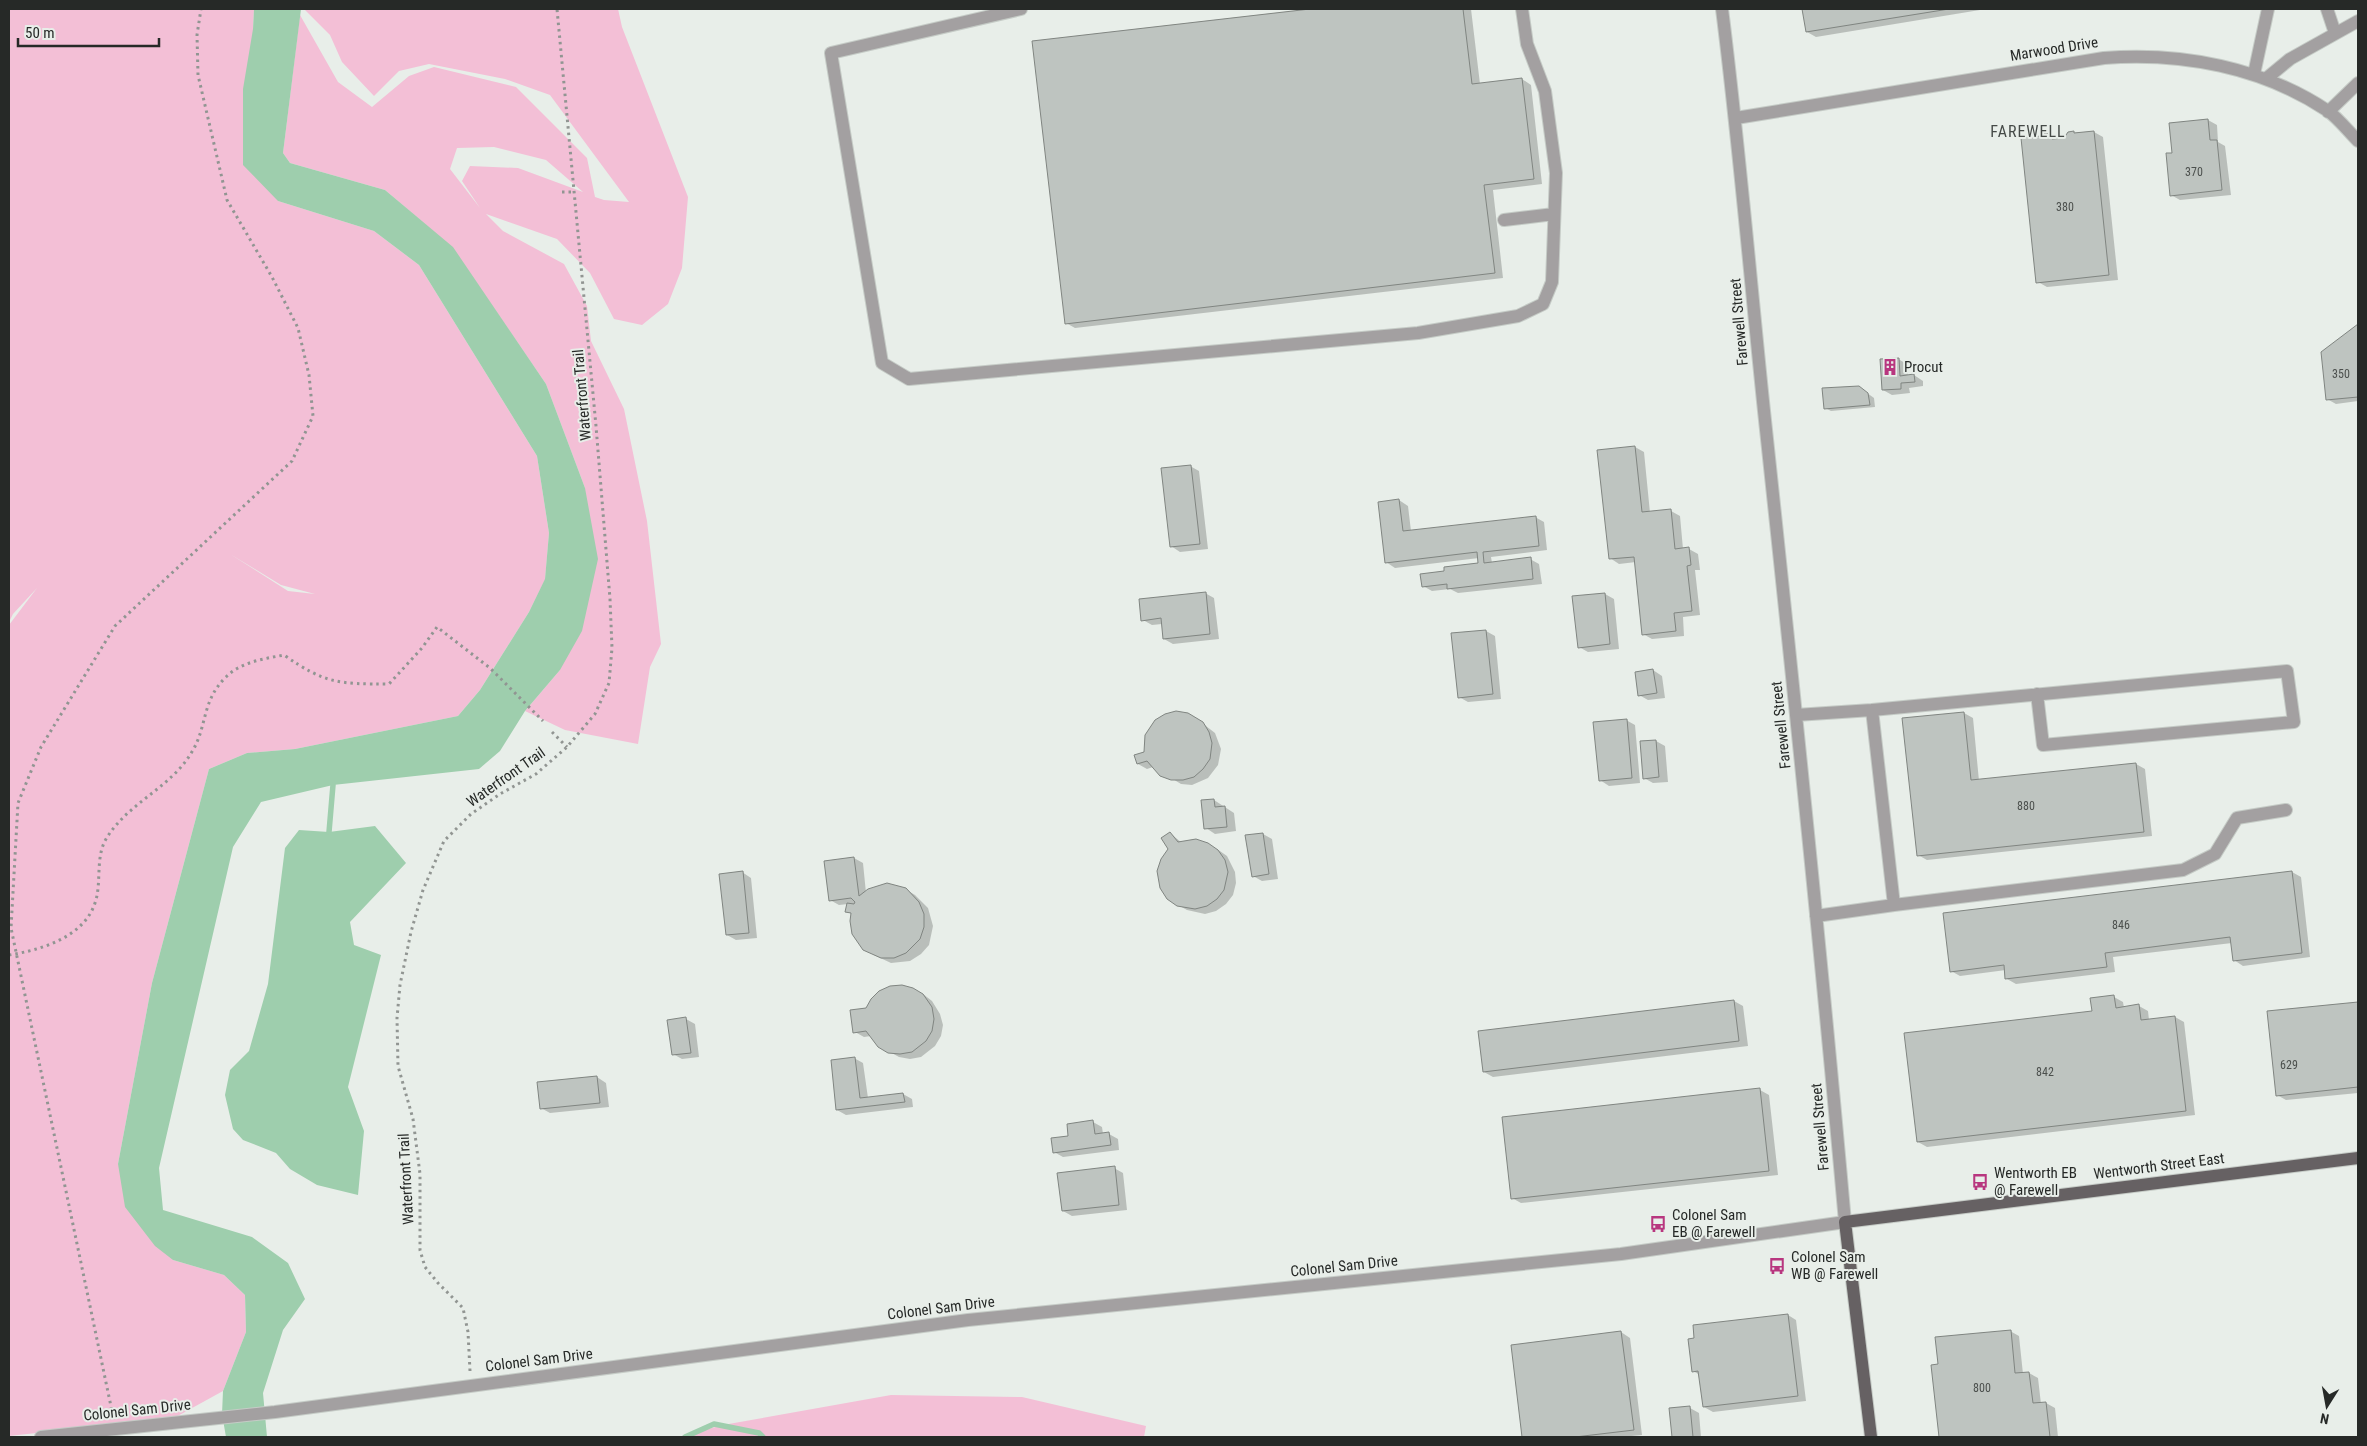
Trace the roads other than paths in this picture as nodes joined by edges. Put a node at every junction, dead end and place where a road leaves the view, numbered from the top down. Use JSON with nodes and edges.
{"nodes":[{"id":1,"x":1022,"y":9,"type":"edge"},
{"id":2,"x":1522,"y":9,"type":"edge"},
{"id":3,"x":1722,"y":9,"type":"edge"},
{"id":4,"x":2268,"y":9,"type":"edge"},
{"id":5,"x":2327,"y":9,"type":"edge"},
{"id":6,"x":2358,"y":21,"type":"edge"},
{"id":7,"x":2335,"y":33,"type":"junction"},
{"id":8,"x":2254,"y":74,"type":"junction"},
{"id":9,"x":2267,"y":78,"type":"junction"},
{"id":10,"x":2358,"y":83,"type":"edge"},
{"id":11,"x":2328,"y":112,"type":"junction"},
{"id":12,"x":1736,"y":118,"type":"junction"},
{"id":13,"x":2358,"y":141,"type":"edge"},
{"id":14,"x":1554,"y":214,"type":"junction"},
{"id":15,"x":1504,"y":220,"type":"dead end"},
{"id":16,"x":2037,"y":694,"type":"junction"},
{"id":17,"x":1872,"y":710,"type":"junction"},
{"id":18,"x":1796,"y":716,"type":"junction"},
{"id":19,"x":2286,"y":810,"type":"dead end"},
{"id":20,"x":1894,"y":905,"type":"junction"},
{"id":21,"x":1816,"y":916,"type":"junction"},
{"id":22,"x":2358,"y":1158,"type":"edge"},
{"id":23,"x":1845,"y":1222,"type":"junction"},
{"id":24,"x":41,"y":1437,"type":"edge"},
{"id":25,"x":1871,"y":1437,"type":"edge"}],
"edges":[{"from":1,"to":14,"type":"street"},
{"from":2,"to":14,"type":"street"},
{"from":3,"to":12,"type":"street","name":"Farewell Street"},
{"from":4,"to":8,"type":"street"},
{"from":5,"to":7,"type":"street"},
{"from":6,"to":7,"type":"street"},
{"from":7,"to":9,"type":"street"},
{"from":8,"to":9,"type":"street","name":"Marwood Drive"},
{"from":8,"to":12,"type":"street","name":"Marwood Drive"},
{"from":9,"to":11,"type":"street","name":"Marwood Drive"},
{"from":10,"to":11,"type":"street"},
{"from":11,"to":13,"type":"street","name":"Marwood Drive"},
{"from":12,"to":18,"type":"street","name":"Farewell Street"},
{"from":14,"to":15,"type":"street"},
{"from":16,"to":16,"type":"street"},
{"from":16,"to":17,"type":"street"},
{"from":17,"to":18,"type":"street"},
{"from":17,"to":20,"type":"street"},
{"from":18,"to":21,"type":"street","name":"Farewell Street"},
{"from":19,"to":20,"type":"street"},
{"from":20,"to":21,"type":"street"},
{"from":21,"to":23,"type":"street","name":"Farewell Street"},
{"from":22,"to":23,"type":"main road","name":"Wentworth Street East"},
{"from":23,"to":24,"type":"street","name":"Colonel Sam Drive"},
{"from":23,"to":25,"type":"main road","name":"Farewell Street"}]}
